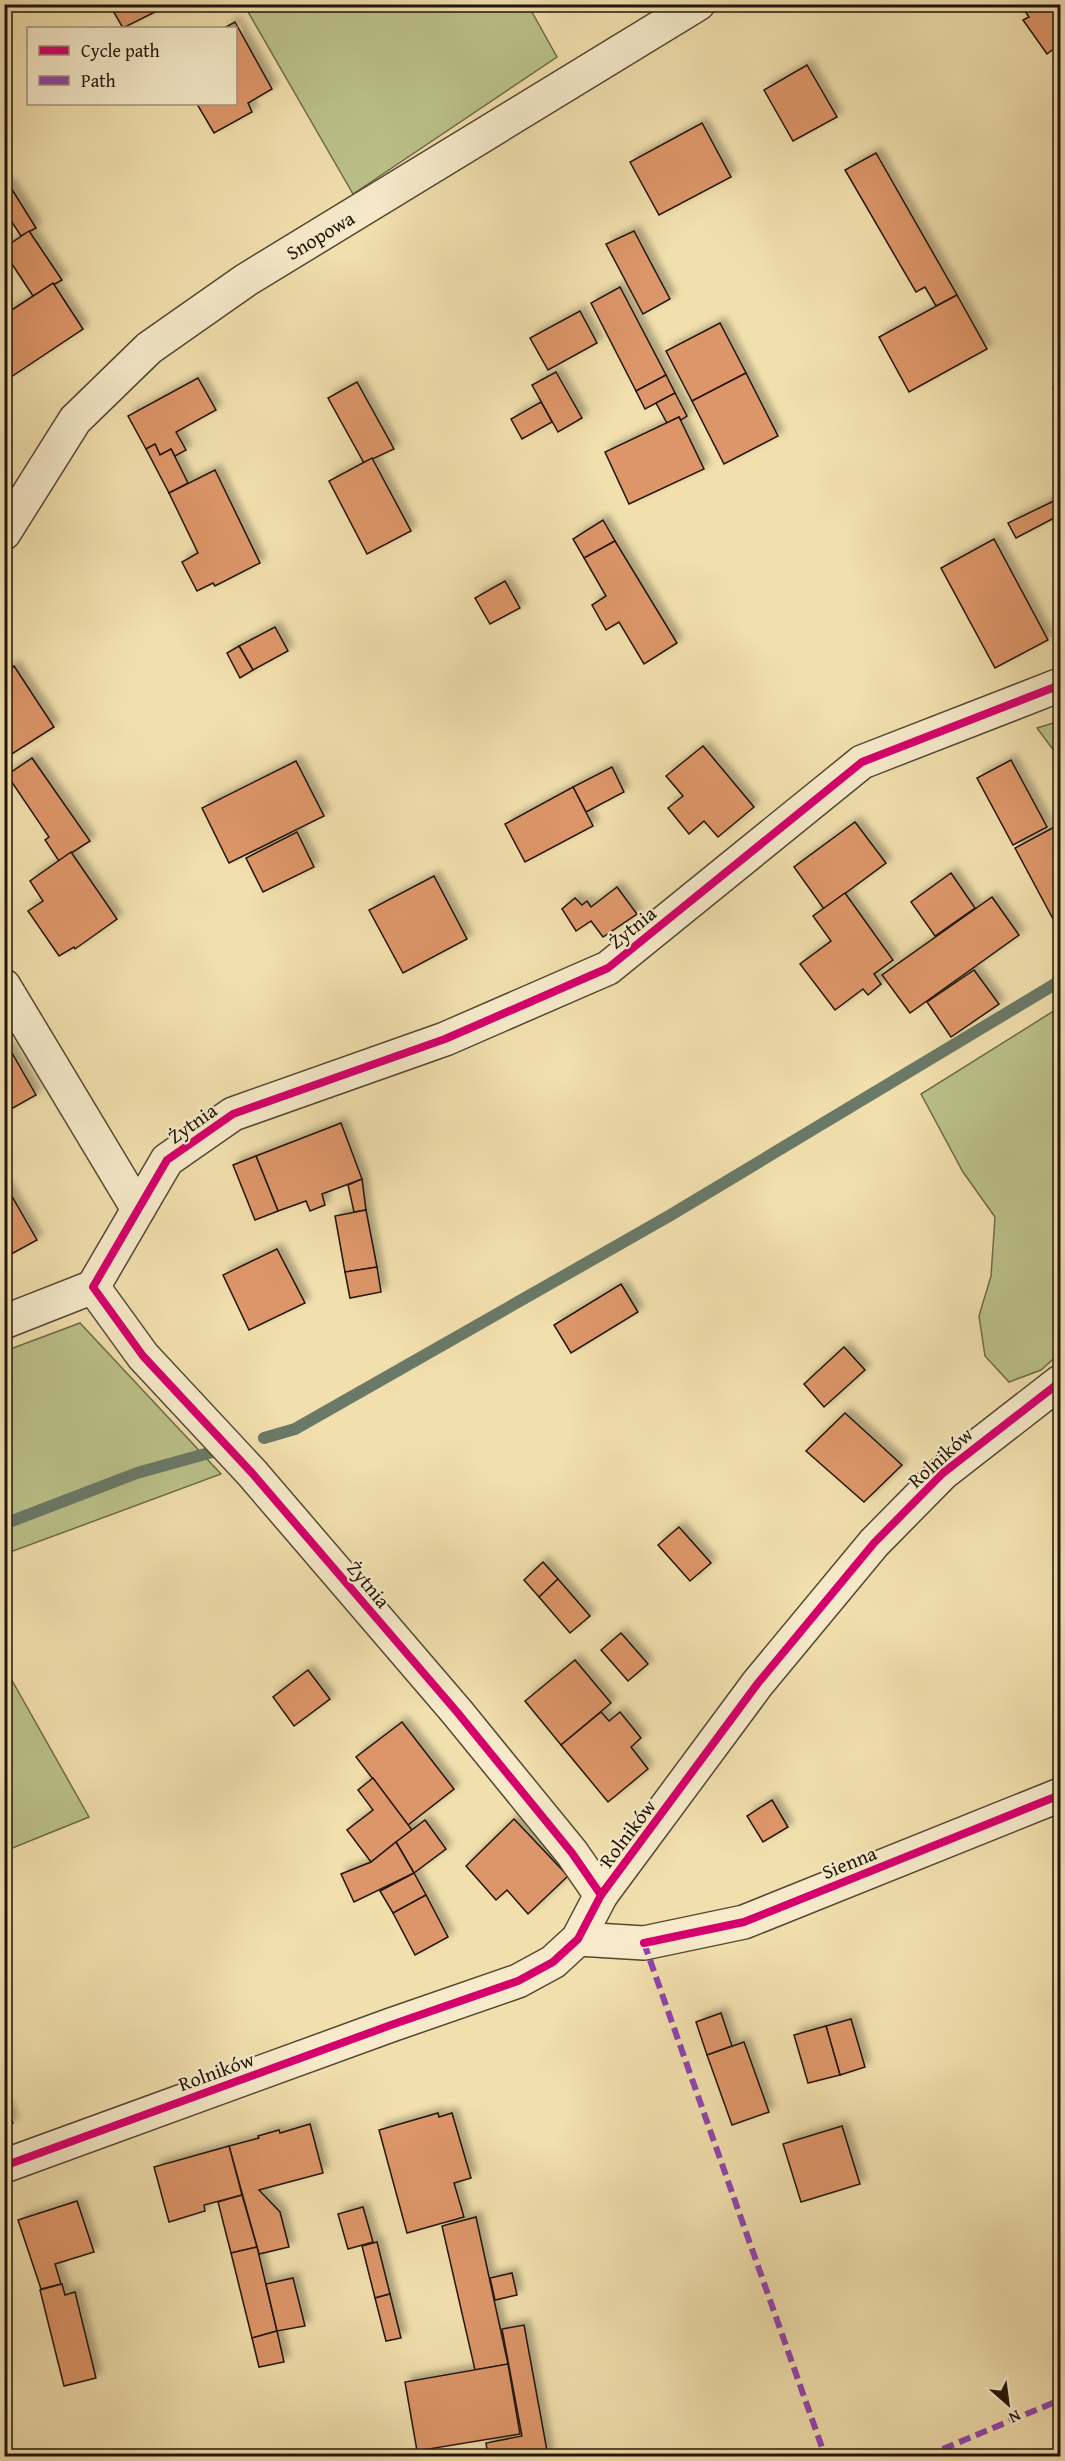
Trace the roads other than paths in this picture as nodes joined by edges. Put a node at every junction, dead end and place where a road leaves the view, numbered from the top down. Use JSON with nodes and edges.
{"nodes":[{"id":1,"x":698,"y":4,"type":"edge"},
{"id":2,"x":4,"y":533,"type":"edge"},
{"id":3,"x":1060,"y":685,"type":"edge"},
{"id":4,"x":4,"y":986,"type":"edge"},
{"id":5,"x":138,"y":1209,"type":"junction"},
{"id":6,"x":93,"y":1287,"type":"junction"},
{"id":7,"x":4,"y":1322,"type":"edge"},
{"id":8,"x":1060,"y":1382,"type":"edge"},
{"id":9,"x":1060,"y":1795,"type":"edge"},
{"id":10,"x":601,"y":1895,"type":"junction"},
{"id":11,"x":578,"y":1939,"type":"junction"},
{"id":12,"x":4,"y":2166,"type":"edge"}],
"edges":[{"from":1,"to":2,"type":"street","name":"Snopowa"},
{"from":3,"to":5,"type":"street","name":"Żytnia"},
{"from":4,"to":5,"type":"street"},
{"from":5,"to":6,"type":"street","name":"Żytnia"},
{"from":6,"to":7,"type":"street"},
{"from":6,"to":10,"type":"street","name":"Żytnia"},
{"from":8,"to":10,"type":"street","name":"Rolników"},
{"from":9,"to":11,"type":"street","name":"Sienna"},
{"from":10,"to":11,"type":"street","name":"Rolników"},
{"from":11,"to":12,"type":"street","name":"Rolników"}]}
